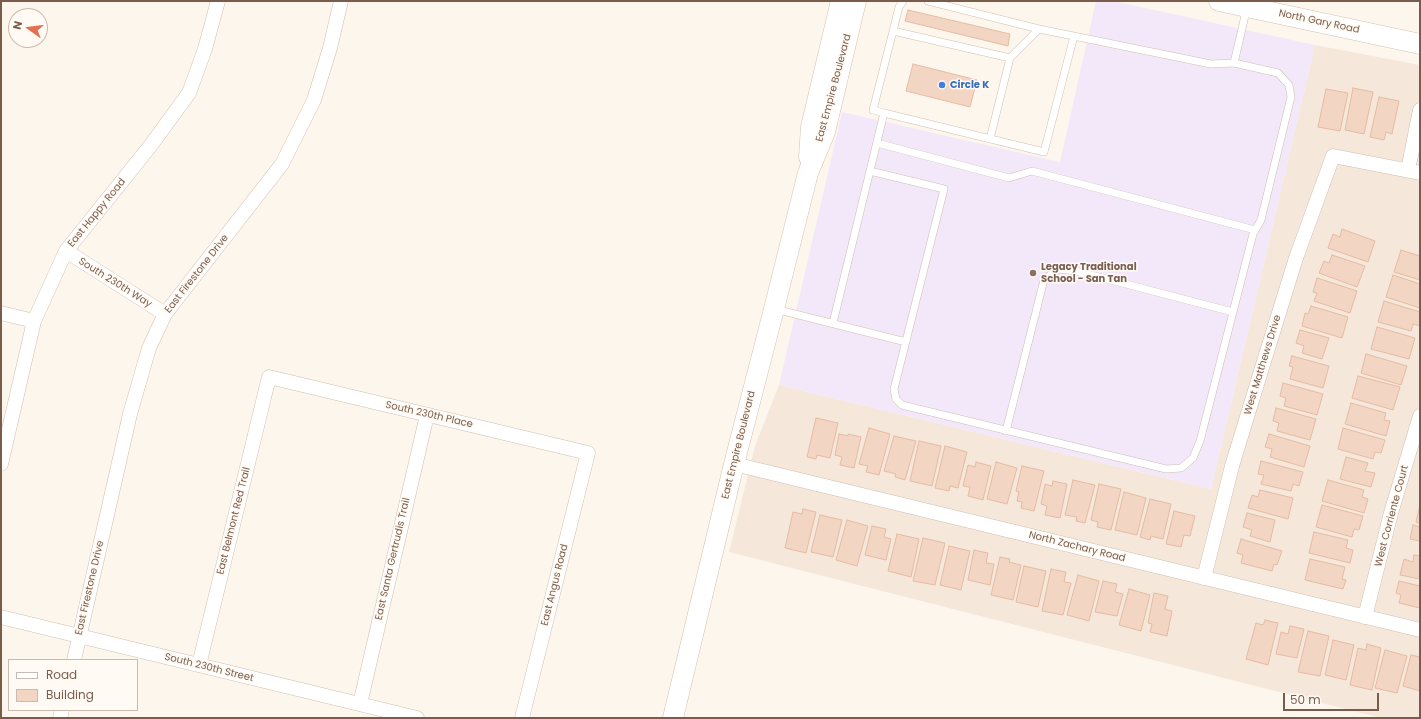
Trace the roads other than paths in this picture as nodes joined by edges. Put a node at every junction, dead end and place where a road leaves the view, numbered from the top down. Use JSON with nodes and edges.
{"nodes":[{"id":1,"x":218,"y":1,"type":"edge"},
{"id":2,"x":341,"y":1,"type":"edge"},
{"id":3,"x":841,"y":1,"type":"edge"},
{"id":4,"x":856,"y":1,"type":"edge"},
{"id":5,"x":903,"y":1,"type":"edge"},
{"id":6,"x":928,"y":1,"type":"edge"},
{"id":7,"x":1219,"y":1,"type":"edge"},
{"id":8,"x":1247,"y":7,"type":"junction"},
{"id":9,"x":1038,"y":29,"type":"junction"},
{"id":10,"x":893,"y":31,"type":"junction"},
{"id":11,"x":1074,"y":36,"type":"junction"},
{"id":12,"x":1420,"y":44,"type":"edge"},
{"id":13,"x":1010,"y":58,"type":"junction"},
{"id":14,"x":1234,"y":63,"type":"junction"},
{"id":15,"x":1420,"y":110,"type":"edge"},
{"id":16,"x":884,"y":113,"type":"junction"},
{"id":17,"x":990,"y":139,"type":"junction"},
{"id":18,"x":877,"y":143,"type":"junction"},
{"id":19,"x":870,"y":171,"type":"junction"},
{"id":20,"x":808,"y":172,"type":"junction"},
{"id":21,"x":1414,"y":172,"type":"edge"},
{"id":22,"x":1255,"y":230,"type":"junction"},
{"id":23,"x":66,"y":251,"type":"junction"},
{"id":24,"x":774,"y":309,"type":"junction"},
{"id":25,"x":1233,"y":312,"type":"junction"},
{"id":26,"x":1,"y":313,"type":"edge"},
{"id":27,"x":165,"y":314,"type":"junction"},
{"id":28,"x":34,"y":321,"type":"junction"},
{"id":29,"x":833,"y":323,"type":"junction"},
{"id":30,"x":906,"y":342,"type":"junction"},
{"id":31,"x":269,"y":377,"type":"joint"},
{"id":32,"x":427,"y":415,"type":"junction"},
{"id":33,"x":1420,"y":416,"type":"edge"},
{"id":34,"x":1006,"y":430,"type":"junction"},
{"id":35,"x":588,"y":453,"type":"joint"},
{"id":36,"x":1,"y":464,"type":"edge"},
{"id":37,"x":734,"y":464,"type":"junction"},
{"id":38,"x":1204,"y":578,"type":"junction"},
{"id":39,"x":1,"y":617,"type":"edge"},
{"id":40,"x":1365,"y":617,"type":"junction"},
{"id":41,"x":1420,"y":630,"type":"edge"},
{"id":42,"x":80,"y":636,"type":"junction"},
{"id":43,"x":74,"y":659,"type":"edge"},
{"id":44,"x":199,"y":665,"type":"junction"},
{"id":45,"x":360,"y":704,"type":"junction"},
{"id":46,"x":417,"y":718,"type":"edge"},
{"id":47,"x":522,"y":718,"type":"edge"},
{"id":48,"x":673,"y":718,"type":"edge"}],
"edges":[{"from":1,"to":23,"type":"street","name":"East Happy Road"},
{"from":2,"to":27,"type":"street","name":"East Firestone Drive"},
{"from":3,"to":20,"type":"street","name":"East Empire Boulevard"},
{"from":4,"to":20,"type":"street","name":"East Empire Boulevard"},
{"from":5,"to":10,"type":"lane"},
{"from":6,"to":9,"type":"lane"},
{"from":7,"to":8,"type":"street","name":"North Gary Road"},
{"from":8,"to":12,"type":"street","name":"North Gary Road"},
{"from":8,"to":14,"type":"lane"},
{"from":9,"to":11,"type":"lane"},
{"from":9,"to":13,"type":"lane"},
{"from":10,"to":13,"type":"lane"},
{"from":10,"to":16,"type":"lane"},
{"from":11,"to":14,"type":"lane"},
{"from":11,"to":17,"type":"lane"},
{"from":13,"to":17,"type":"lane"},
{"from":14,"to":22,"type":"lane"},
{"from":15,"to":21,"type":"street"},
{"from":16,"to":17,"type":"lane"},
{"from":16,"to":18,"type":"lane"},
{"from":18,"to":19,"type":"lane"},
{"from":18,"to":22,"type":"lane"},
{"from":19,"to":29,"type":"lane"},
{"from":19,"to":30,"type":"lane"},
{"from":20,"to":24,"type":"street","name":"East Empire Boulevard"},
{"from":21,"to":38,"type":"street","name":"West Matthews Drive"},
{"from":22,"to":25,"type":"lane"},
{"from":23,"to":27,"type":"street","name":"South 230th Way"},
{"from":23,"to":28,"type":"street","name":"East Happy Road"},
{"from":24,"to":29,"type":"lane"},
{"from":24,"to":37,"type":"street","name":"East Empire Boulevard"},
{"from":25,"to":34,"type":"lane"},
{"from":25,"to":34,"type":"lane"},
{"from":26,"to":28,"type":"street"},
{"from":27,"to":42,"type":"street","name":"East Firestone Drive"},
{"from":28,"to":36,"type":"street","name":"East Happy Road"},
{"from":29,"to":30,"type":"lane"},
{"from":30,"to":34,"type":"lane"},
{"from":31,"to":32,"type":"street","name":"South 230th Place"},
{"from":31,"to":44,"type":"street","name":"East Belmont Red Trail"},
{"from":32,"to":35,"type":"street","name":"South 230th Place"},
{"from":32,"to":45,"type":"street","name":"East Santa Gertrudis Trail"},
{"from":33,"to":40,"type":"street","name":"West Corriente Court"},
{"from":35,"to":47,"type":"street","name":"East Angus Road"},
{"from":37,"to":38,"type":"street","name":"North Zachary Road"},
{"from":37,"to":48,"type":"street","name":"East Empire Boulevard"},
{"from":38,"to":40,"type":"street","name":"North Zachary Road"},
{"from":39,"to":42,"type":"street","name":"South 230th Street"},
{"from":40,"to":41,"type":"street","name":"North Zachary Road"},
{"from":42,"to":43,"type":"street","name":"East Firestone Drive"},
{"from":42,"to":44,"type":"street","name":"South 230th Street"},
{"from":44,"to":45,"type":"street","name":"South 230th Street"},
{"from":45,"to":46,"type":"street","name":"South 230th Street"}]}
